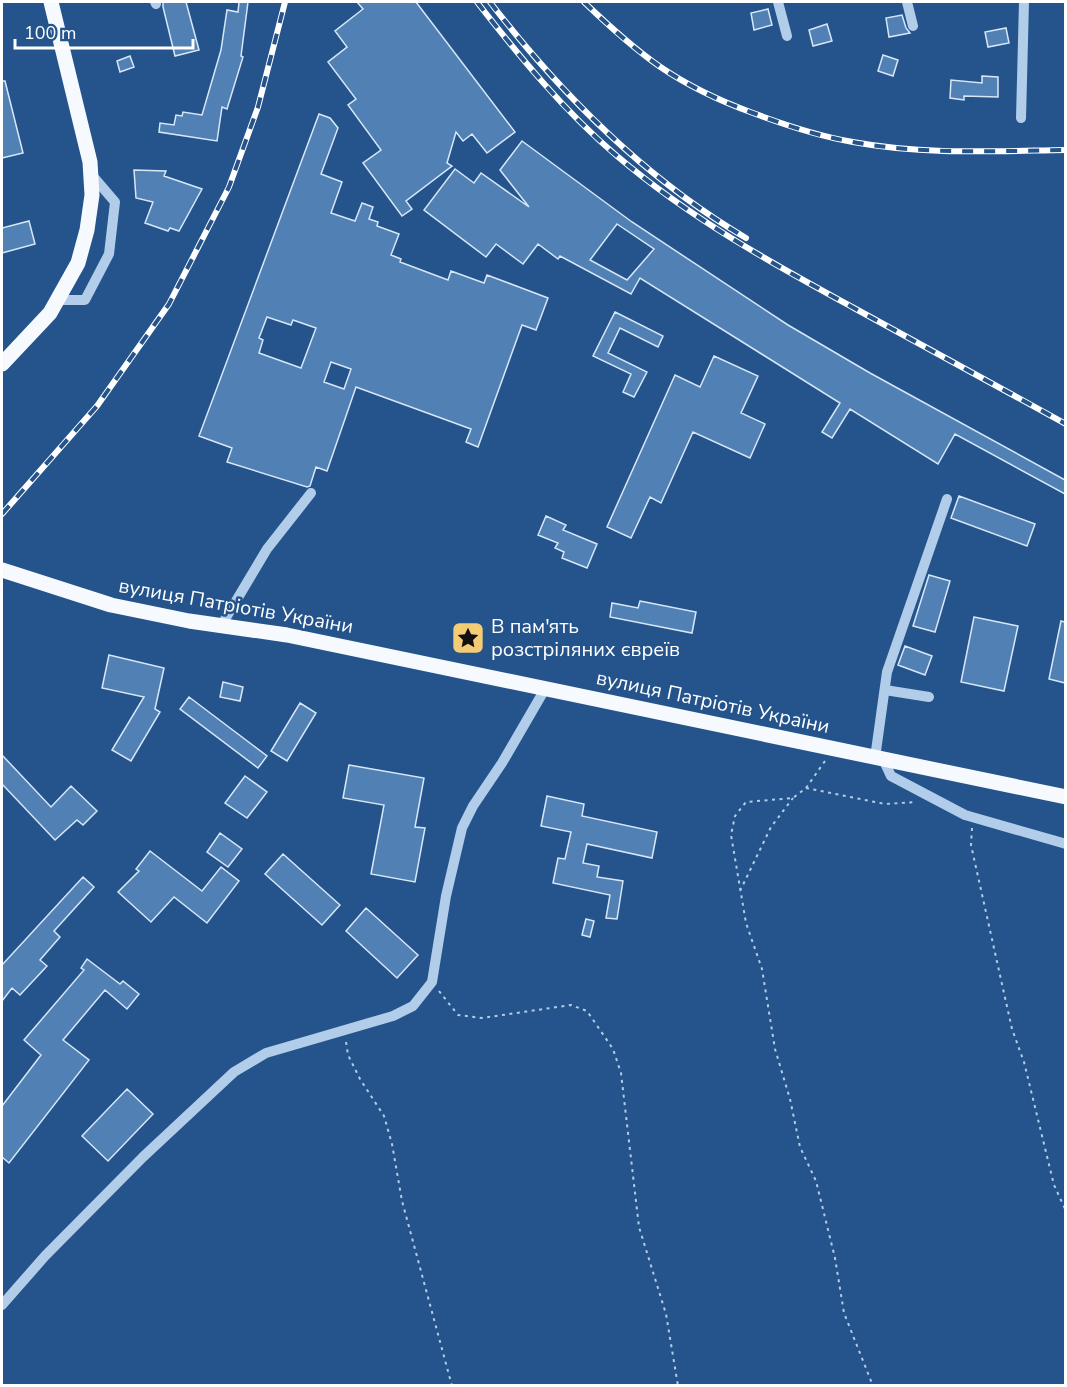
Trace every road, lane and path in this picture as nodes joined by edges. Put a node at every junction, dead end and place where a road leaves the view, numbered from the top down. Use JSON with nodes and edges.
{"nodes":[{"id":1,"x":51,"y":2,"type":"edge"},
{"id":2,"x":778,"y":2,"type":"edge"},
{"id":3,"x":907,"y":2,"type":"edge"},
{"id":4,"x":1024,"y":2,"type":"edge"},
{"id":5,"x":913,"y":26,"type":"dead end"},
{"id":6,"x":787,"y":36,"type":"dead end"},
{"id":7,"x":1021,"y":118,"type":"dead end"},
{"id":8,"x":91,"y":174,"type":"junction"},
{"id":9,"x":57,"y":300,"type":"junction"},
{"id":10,"x":2,"y":364,"type":"edge"},
{"id":11,"x":311,"y":493,"type":"dead end"},
{"id":12,"x":947,"y":499,"type":"dead end"},
{"id":13,"x":2,"y":570,"type":"edge"},
{"id":14,"x":221,"y":626,"type":"junction"},
{"id":15,"x":545,"y":689,"type":"junction"},
{"id":16,"x":885,"y":690,"type":"junction"},
{"id":17,"x":929,"y":697,"type":"dead end"},
{"id":18,"x":833,"y":749,"type":"junction"},
{"id":19,"x":879,"y":758,"type":"junction"},
{"id":20,"x":806,"y":788,"type":"junction"},
{"id":21,"x":932,"y":797,"type":"junction"},
{"id":22,"x":1065,"y":797,"type":"edge"},
{"id":23,"x":793,"y":798,"type":"junction"},
{"id":24,"x":972,"y":816,"type":"junction"},
{"id":25,"x":1065,"y":844,"type":"edge"},
{"id":26,"x":740,"y":891,"type":"junction"},
{"id":27,"x":432,"y":982,"type":"junction"},
{"id":28,"x":345,"y":1030,"type":"junction"},
{"id":29,"x":1065,"y":1211,"type":"edge"},
{"id":30,"x":2,"y":1305,"type":"edge"},
{"id":31,"x":452,"y":1386,"type":"edge"},
{"id":32,"x":678,"y":1386,"type":"edge"},
{"id":33,"x":873,"y":1386,"type":"edge"}],
"edges":[{"from":1,"to":8,"type":"main road"},
{"from":2,"to":6,"type":"street"},
{"from":3,"to":5,"type":"street"},
{"from":4,"to":7,"type":"street"},
{"from":8,"to":9,"type":"main road"},
{"from":8,"to":9,"type":"street"},
{"from":9,"to":10,"type":"main road"},
{"from":11,"to":14,"type":"street"},
{"from":12,"to":16,"type":"street"},
{"from":13,"to":14,"type":"main road","name":"вулиця Патріотів України"},
{"from":14,"to":15,"type":"main road","name":"вулиця Патріотів України"},
{"from":15,"to":18,"type":"main road","name":"вулиця Патріотів України"},
{"from":15,"to":27,"type":"street"},
{"from":16,"to":17,"type":"street"},
{"from":16,"to":19,"type":"street"},
{"from":18,"to":19,"type":"main road","name":"вулиця Патріотів України"},
{"from":18,"to":20,"type":"path"},
{"from":19,"to":21,"type":"street"},
{"from":19,"to":22,"type":"main road","name":"вулиця Патріотів України"},
{"from":20,"to":21,"type":"path"},
{"from":20,"to":23,"type":"path"},
{"from":21,"to":24,"type":"street"},
{"from":23,"to":26,"type":"path"},
{"from":23,"to":26,"type":"path"},
{"from":24,"to":25,"type":"street"},
{"from":24,"to":29,"type":"path"},
{"from":26,"to":33,"type":"path"},
{"from":27,"to":28,"type":"street"},
{"from":27,"to":32,"type":"path"},
{"from":28,"to":30,"type":"street"},
{"from":28,"to":31,"type":"path"}]}
